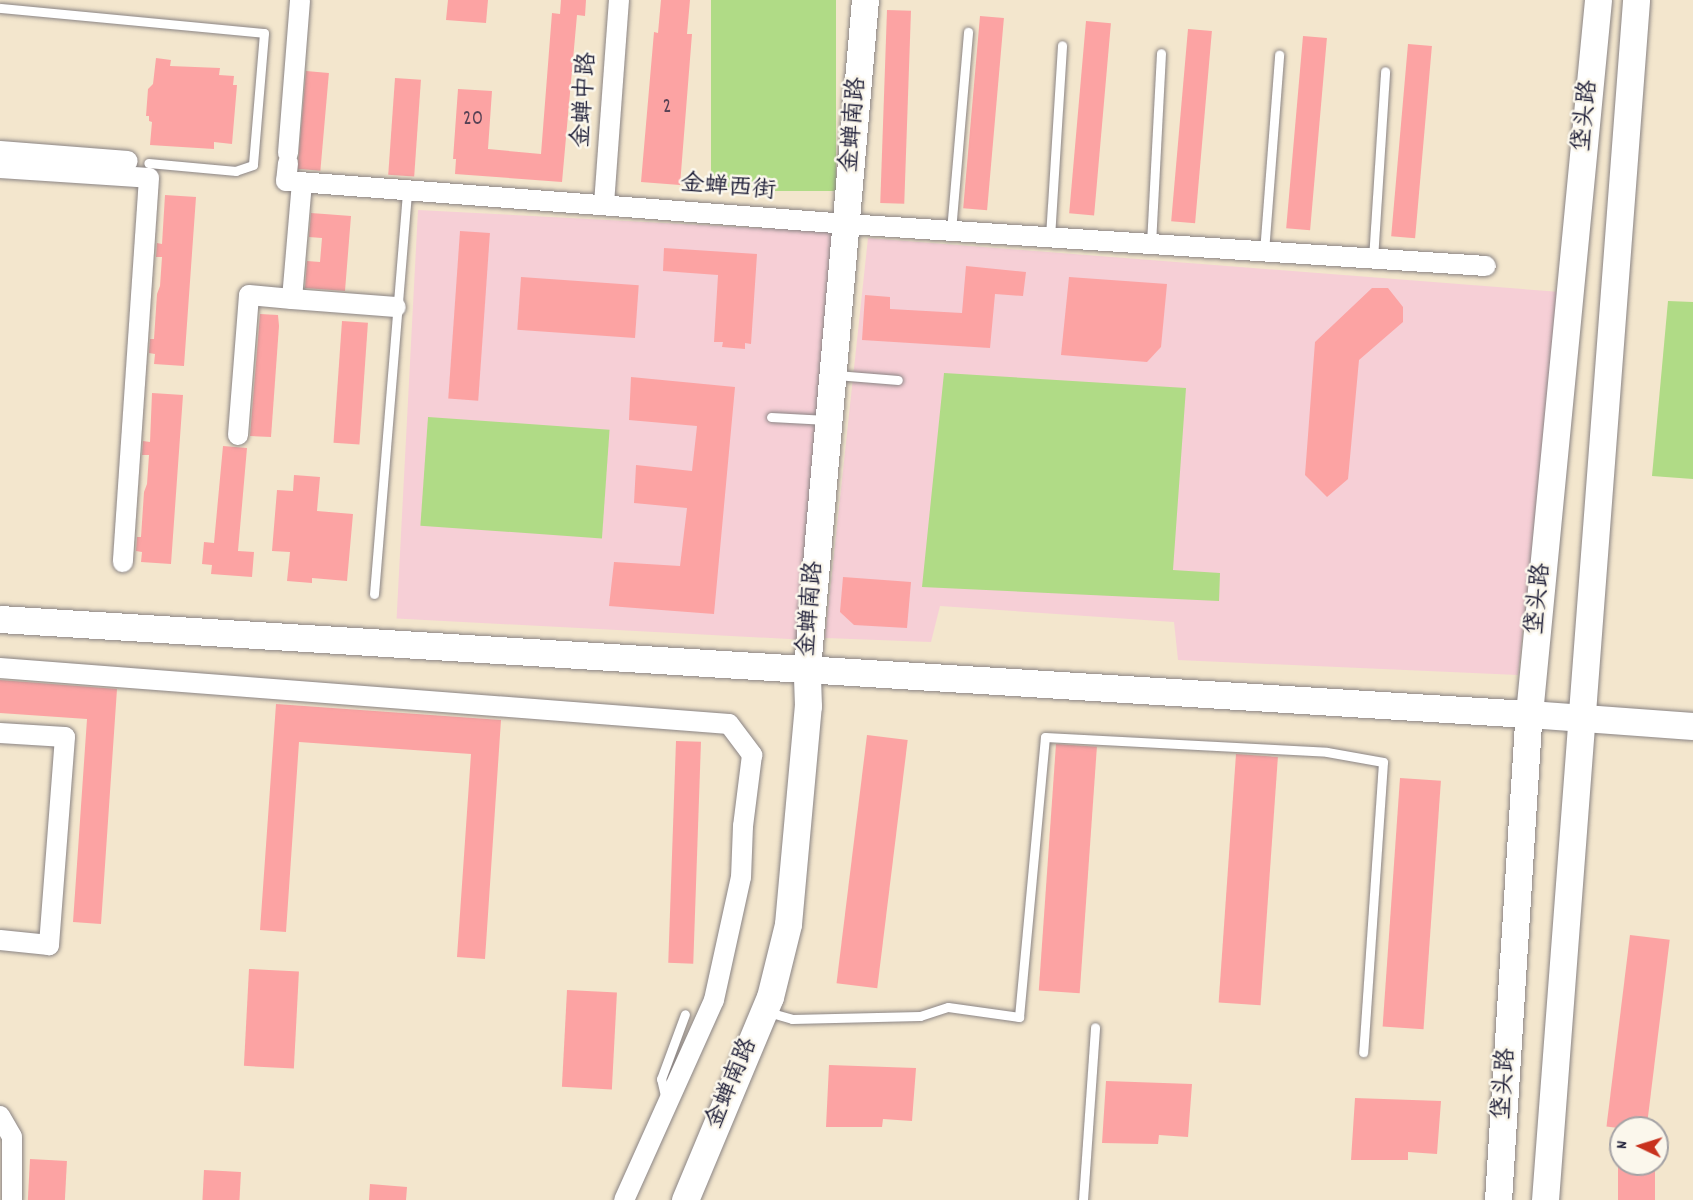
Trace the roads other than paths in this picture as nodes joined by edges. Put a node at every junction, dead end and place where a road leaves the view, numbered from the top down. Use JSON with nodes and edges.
{"nodes":[{"id":1,"x":300,"y":0,"type":"edge"},
{"id":2,"x":619,"y":0,"type":"edge"},
{"id":3,"x":864,"y":0,"type":"edge"},
{"id":4,"x":1598,"y":0,"type":"edge"},
{"id":5,"x":1636,"y":0,"type":"edge"},
{"id":6,"x":0,"y":8,"type":"edge"},
{"id":7,"x":968,"y":32,"type":"dead end"},
{"id":8,"x":1062,"y":45,"type":"dead end"},
{"id":9,"x":1161,"y":53,"type":"dead end"},
{"id":10,"x":1279,"y":55,"type":"dead end"},
{"id":11,"x":1385,"y":71,"type":"dead end"},
{"id":12,"x":0,"y":151,"type":"edge"},
{"id":13,"x":128,"y":161,"type":"dead end"},
{"id":14,"x":148,"y":163,"type":"dead end"},
{"id":15,"x":0,"y":168,"type":"edge"},
{"id":16,"x":302,"y":182,"type":"junction"},
{"id":17,"x":407,"y":191,"type":"junction"},
{"id":18,"x":604,"y":204,"type":"junction"},
{"id":19,"x":847,"y":224,"type":"junction"},
{"id":20,"x":951,"y":231,"type":"junction"},
{"id":21,"x":1050,"y":237,"type":"junction"},
{"id":22,"x":1151,"y":244,"type":"junction"},
{"id":23,"x":1264,"y":252,"type":"junction"},
{"id":24,"x":1373,"y":259,"type":"junction"},
{"id":25,"x":1486,"y":266,"type":"dead end"},
{"id":26,"x":292,"y":299,"type":"junction"},
{"id":27,"x":396,"y":307,"type":"junction"},
{"id":28,"x":833,"y":375,"type":"junction"},
{"id":29,"x":898,"y":380,"type":"dead end"},
{"id":30,"x":771,"y":417,"type":"dead end"},
{"id":31,"x":829,"y":420,"type":"junction"},
{"id":32,"x":238,"y":435,"type":"dead end"},
{"id":33,"x":123,"y":562,"type":"dead end"},
{"id":34,"x":374,"y":594,"type":"dead end"},
{"id":35,"x":0,"y":619,"type":"edge"},
{"id":36,"x":0,"y":668,"type":"edge"},
{"id":37,"x":807,"y":668,"type":"junction"},
{"id":38,"x":1529,"y":714,"type":"junction"},
{"id":39,"x":1581,"y":718,"type":"junction"},
{"id":40,"x":1693,"y":726,"type":"edge"},
{"id":41,"x":0,"y":733,"type":"edge"},
{"id":42,"x":0,"y":940,"type":"edge"},
{"id":43,"x":765,"y":1011,"type":"junction"},
{"id":44,"x":685,"y":1014,"type":"dead end"},
{"id":45,"x":1095,"y":1027,"type":"dead end"},
{"id":46,"x":1363,"y":1052,"type":"dead end"},
{"id":47,"x":667,"y":1105,"type":"junction"},
{"id":48,"x":0,"y":1116,"type":"edge"},
{"id":49,"x":12,"y":1200,"type":"edge"},
{"id":50,"x":624,"y":1200,"type":"edge"},
{"id":51,"x":685,"y":1200,"type":"edge"},
{"id":52,"x":1083,"y":1200,"type":"edge"},
{"id":53,"x":1498,"y":1200,"type":"edge"},
{"id":54,"x":1545,"y":1200,"type":"edge"}],
"edges":[{"from":1,"to":16,"type":"street"},
{"from":2,"to":18,"type":"street","name":"金蝉中路"},
{"from":3,"to":19,"type":"street","name":"金蝉南路"},
{"from":4,"to":38,"type":"street","name":"垡头路"},
{"from":5,"to":39,"type":"street","name":"垡头路"},
{"from":6,"to":14,"type":"lane"},
{"from":7,"to":20,"type":"lane"},
{"from":8,"to":21,"type":"lane"},
{"from":9,"to":22,"type":"lane"},
{"from":10,"to":23,"type":"lane"},
{"from":11,"to":24,"type":"lane"},
{"from":12,"to":13,"type":"street"},
{"from":15,"to":33,"type":"street"},
{"from":16,"to":17,"type":"street","name":"金蝉西街"},
{"from":16,"to":26,"type":"street"},
{"from":17,"to":18,"type":"street","name":"金蝉西街"},
{"from":17,"to":27,"type":"lane"},
{"from":18,"to":19,"type":"street","name":"金蝉西街"},
{"from":19,"to":20,"type":"street","name":"金蝉西街"},
{"from":19,"to":28,"type":"street","name":"金蝉南路"},
{"from":20,"to":21,"type":"street","name":"金蝉西街"},
{"from":21,"to":22,"type":"street","name":"金蝉西街"},
{"from":22,"to":23,"type":"street","name":"金蝉西街"},
{"from":23,"to":24,"type":"street","name":"金蝉西街"},
{"from":24,"to":25,"type":"street","name":"金蝉西街"},
{"from":26,"to":27,"type":"street"},
{"from":26,"to":32,"type":"street"},
{"from":27,"to":34,"type":"lane"},
{"from":28,"to":29,"type":"lane"},
{"from":28,"to":31,"type":"street","name":"金蝉南路"},
{"from":30,"to":31,"type":"lane"},
{"from":31,"to":37,"type":"street","name":"金蝉南路"},
{"from":35,"to":37,"type":"street"},
{"from":36,"to":47,"type":"street"},
{"from":37,"to":38,"type":"street"},
{"from":37,"to":43,"type":"street","name":"金蝉南路"},
{"from":38,"to":39,"type":"street"},
{"from":38,"to":53,"type":"street","name":"垡头路"},
{"from":39,"to":40,"type":"street"},
{"from":39,"to":54,"type":"street","name":"垡头路"},
{"from":41,"to":42,"type":"street"},
{"from":43,"to":46,"type":"lane"},
{"from":43,"to":51,"type":"street","name":"金蝉南路"},
{"from":44,"to":47,"type":"lane"},
{"from":45,"to":52,"type":"lane"},
{"from":47,"to":50,"type":"street"},
{"from":48,"to":49,"type":"street"}]}
